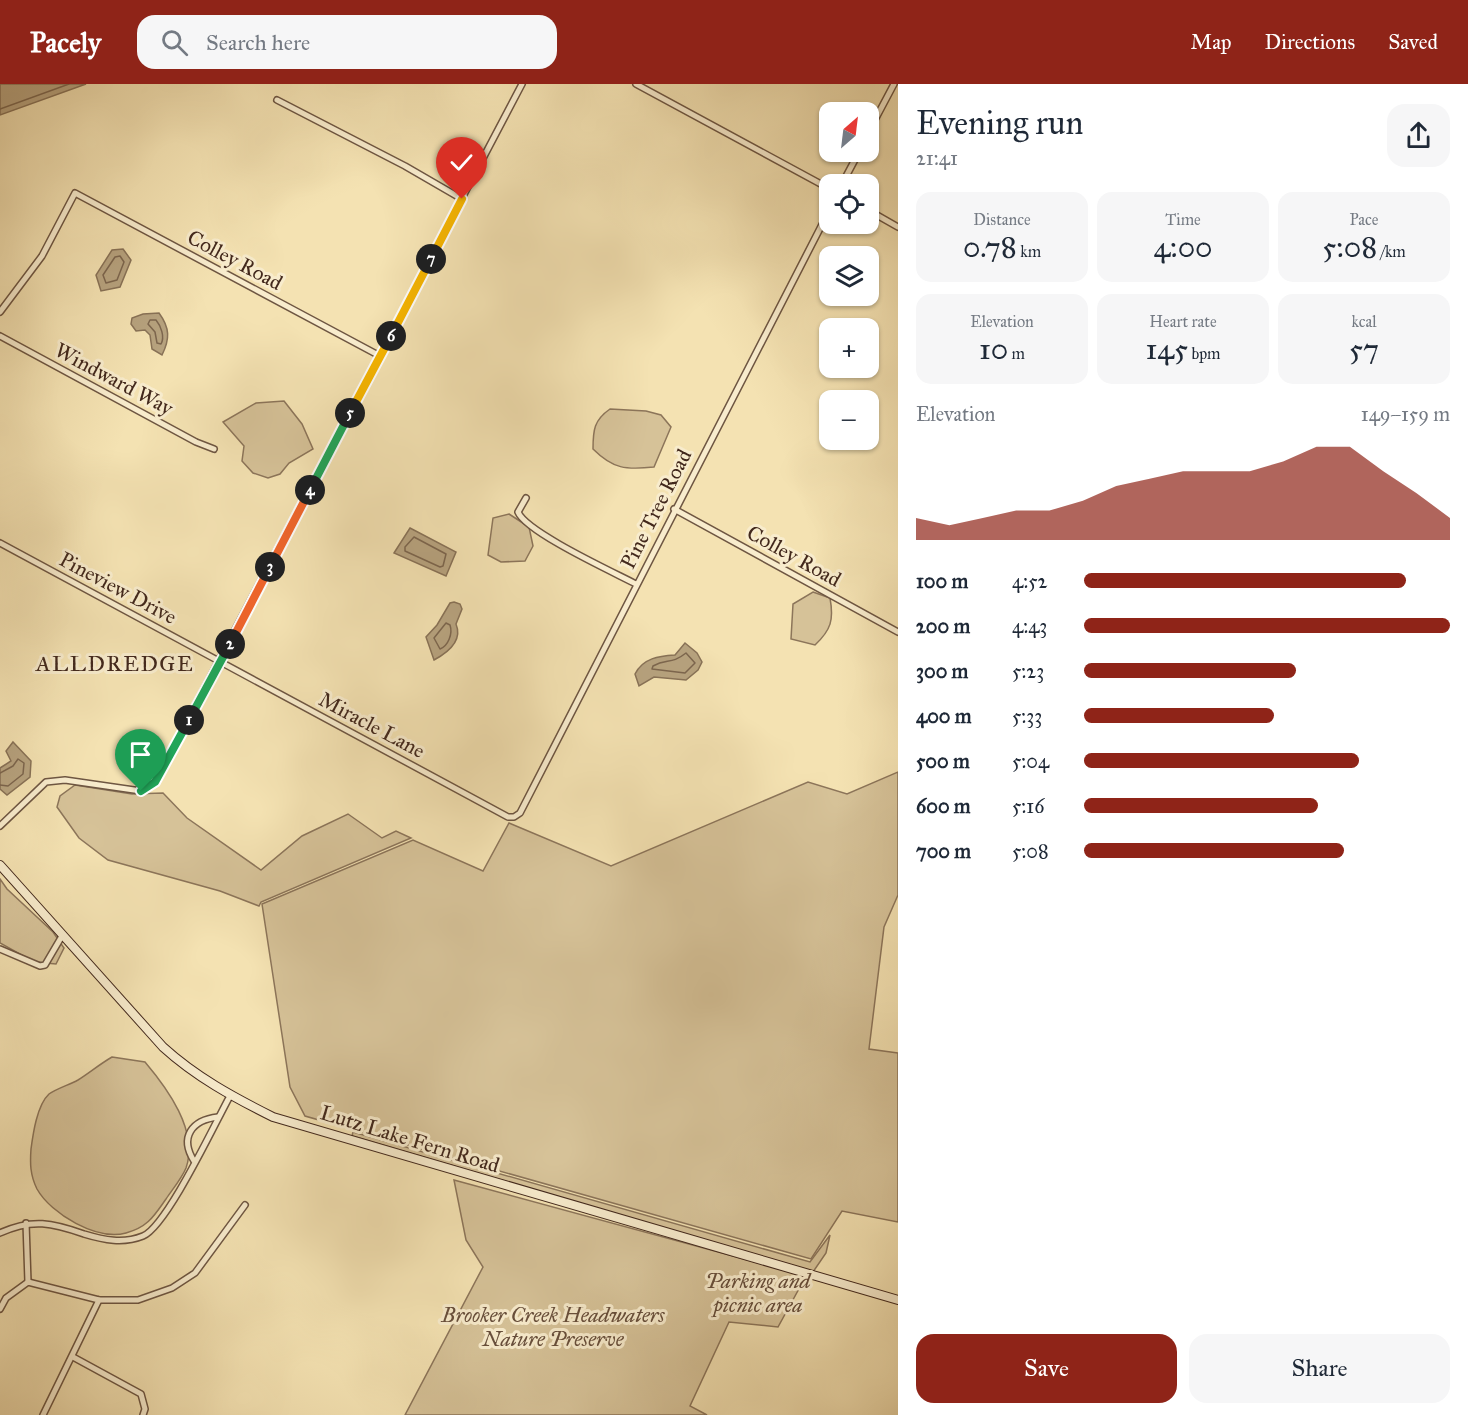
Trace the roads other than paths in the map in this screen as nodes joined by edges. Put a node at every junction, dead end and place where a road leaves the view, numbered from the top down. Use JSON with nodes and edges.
{"nodes":[{"id":1,"x":522,"y":84,"type":"edge"},
{"id":2,"x":636,"y":84,"type":"edge"},
{"id":3,"x":894,"y":84,"type":"edge"},
{"id":4,"x":278,"y":100,"type":"dead end"},
{"id":5,"x":879,"y":112,"type":"edge"},
{"id":6,"x":819,"y":183,"type":"edge"},
{"id":7,"x":462,"y":199,"type":"junction"},
{"id":8,"x":879,"y":216,"type":"edge"},
{"id":9,"x":898,"y":227,"type":"edge"},
{"id":10,"x":819,"y":230,"type":"edge"},
{"id":11,"x":0,"y":312,"type":"edge"},
{"id":12,"x":0,"y":336,"type":"edge"},
{"id":13,"x":380,"y":356,"type":"junction"},
{"id":14,"x":214,"y":449,"type":"dead end"},
{"id":15,"x":526,"y":498,"type":"dead end"},
{"id":16,"x":674,"y":509,"type":"junction"},
{"id":17,"x":0,"y":543,"type":"edge"},
{"id":18,"x":636,"y":584,"type":"junction"},
{"id":19,"x":898,"y":632,"type":"edge"},
{"id":20,"x":220,"y":662,"type":"junction"},
{"id":21,"x":508,"y":817,"type":"joint"},
{"id":22,"x":0,"y":826,"type":"edge"},
{"id":23,"x":0,"y":865,"type":"edge"},
{"id":24,"x":63,"y":936,"type":"junction"},
{"id":25,"x":0,"y":949,"type":"edge"},
{"id":26,"x":230,"y":1096,"type":"junction"},
{"id":27,"x":218,"y":1117,"type":"junction"},
{"id":28,"x":194,"y":1161,"type":"junction"},
{"id":29,"x":245,"y":1205,"type":"dead end"},
{"id":30,"x":26,"y":1223,"type":"junction"},
{"id":31,"x":0,"y":1233,"type":"edge"},
{"id":32,"x":28,"y":1281,"type":"junction"},
{"id":33,"x":99,"y":1300,"type":"junction"},
{"id":34,"x":898,"y":1300,"type":"edge"},
{"id":35,"x":0,"y":1309,"type":"edge"},
{"id":36,"x":73,"y":1357,"type":"junction"},
{"id":37,"x":42,"y":1415,"type":"edge"},
{"id":38,"x":143,"y":1415,"type":"edge"}],
"edges":[{"from":1,"to":7,"type":"street"},
{"from":2,"to":6,"type":"street"},
{"from":3,"to":5,"type":"street"},
{"from":4,"to":7,"type":"street"},
{"from":7,"to":13,"type":"street"},
{"from":8,"to":9,"type":"street"},
{"from":10,"to":16,"type":"street","name":"Pine Tree Road"},
{"from":11,"to":13,"type":"street","name":"Colley Road"},
{"from":12,"to":14,"type":"street","name":"Windward Way"},
{"from":13,"to":20,"type":"street"},
{"from":15,"to":18,"type":"street"},
{"from":16,"to":18,"type":"street","name":"Pine Tree Road"},
{"from":16,"to":19,"type":"street","name":"Colley Road"},
{"from":17,"to":20,"type":"street","name":"Pineview Drive"},
{"from":18,"to":21,"type":"street","name":"Pine Tree Road"},
{"from":20,"to":21,"type":"street","name":"Miracle Lane"},
{"from":20,"to":22,"type":"street"},
{"from":23,"to":24,"type":"main road","name":"Lutz Lake Fern Road"},
{"from":24,"to":25,"type":"street"},
{"from":24,"to":26,"type":"main road","name":"Lutz Lake Fern Road"},
{"from":26,"to":27,"type":"street"},
{"from":26,"to":34,"type":"main road","name":"Lutz Lake Fern Road"},
{"from":27,"to":28,"type":"street"},
{"from":27,"to":28,"type":"street"},
{"from":28,"to":30,"type":"street"},
{"from":29,"to":33,"type":"street"},
{"from":30,"to":31,"type":"street"},
{"from":30,"to":32,"type":"street"},
{"from":32,"to":33,"type":"street"},
{"from":32,"to":35,"type":"street"},
{"from":33,"to":36,"type":"street"},
{"from":36,"to":37,"type":"street"},
{"from":36,"to":38,"type":"street"}]}
